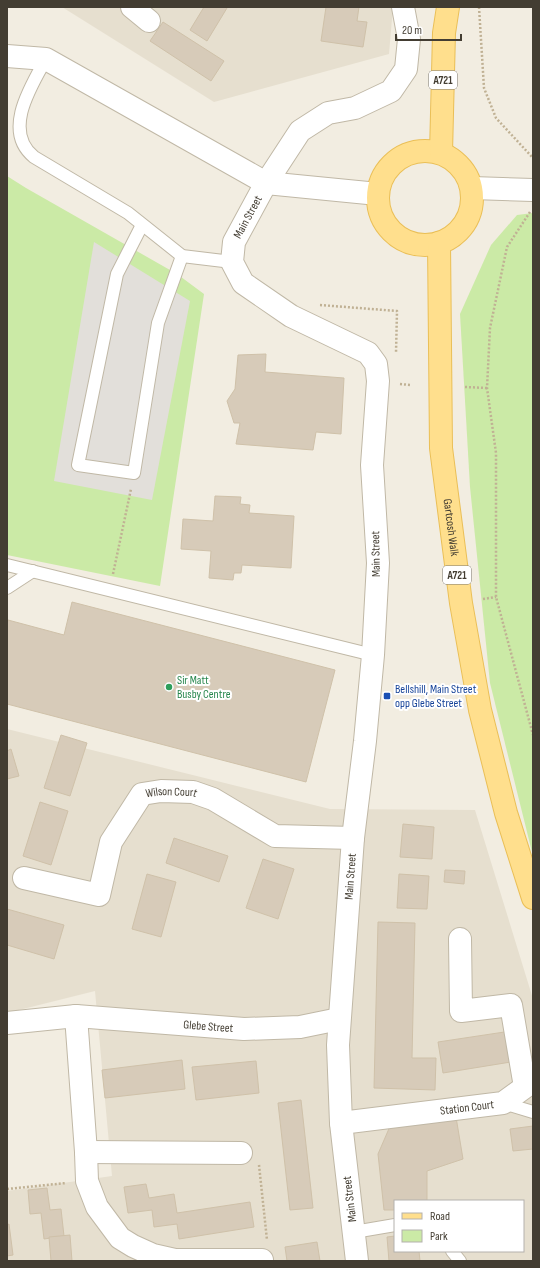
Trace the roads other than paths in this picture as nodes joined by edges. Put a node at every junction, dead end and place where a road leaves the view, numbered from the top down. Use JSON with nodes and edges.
{"nodes":[{"id":1,"x":403,"y":7,"type":"edge"},
{"id":2,"x":448,"y":7,"type":"edge"},
{"id":3,"x":7,"y":56,"type":"edge"},
{"id":4,"x":46,"y":59,"type":"junction"},
{"id":5,"x":441,"y":153,"type":"junction"},
{"id":6,"x":266,"y":183,"type":"junction"},
{"id":7,"x":472,"y":188,"type":"junction"},
{"id":8,"x":533,"y":190,"type":"edge"},
{"id":9,"x":378,"y":194,"type":"junction"},
{"id":10,"x":142,"y":225,"type":"junction"},
{"id":11,"x":439,"y":243,"type":"junction"},
{"id":12,"x":182,"y":256,"type":"junction"},
{"id":13,"x":232,"y":262,"type":"junction"},
{"id":14,"x":7,"y":566,"type":"edge"},
{"id":15,"x":33,"y":571,"type":"junction"},
{"id":16,"x":7,"y":588,"type":"edge"},
{"id":17,"x":372,"y":655,"type":"junction"},
{"id":18,"x":353,"y":838,"type":"junction"},
{"id":19,"x":24,"y":878,"type":"dead end"},
{"id":20,"x":533,"y":898,"type":"edge"},
{"id":21,"x":460,"y":939,"type":"dead end"},
{"id":22,"x":76,"y":1016,"type":"junction"},
{"id":23,"x":339,"y":1019,"type":"junction"},
{"id":24,"x":7,"y":1023,"type":"edge"},
{"id":25,"x":503,"y":1103,"type":"junction"},
{"id":26,"x":533,"y":1112,"type":"edge"},
{"id":27,"x":341,"y":1123,"type":"junction"},
{"id":28,"x":86,"y":1152,"type":"junction"},
{"id":29,"x":241,"y":1153,"type":"road end"},
{"id":30,"x":394,"y":1225,"type":"edge"},
{"id":31,"x":354,"y":1232,"type":"junction"},
{"id":32,"x":453,"y":1252,"type":"edge"},
{"id":33,"x":262,"y":1260,"type":"road end"},
{"id":34,"x":357,"y":1261,"type":"edge"},
{"id":35,"x":460,"y":1261,"type":"edge"}],
"edges":[{"from":1,"to":6,"type":"street","name":"Main Street"},
{"from":2,"to":5,"type":"main road","number":"A721"},
{"from":3,"to":4,"type":"street"},
{"from":4,"to":6,"type":"street"},
{"from":4,"to":10,"type":"lane"},
{"from":5,"to":7,"type":"main road"},
{"from":5,"to":9,"type":"main road"},
{"from":6,"to":9,"type":"street"},
{"from":6,"to":13,"type":"street","name":"Main Street"},
{"from":7,"to":8,"type":"street"},
{"from":7,"to":11,"type":"main road"},
{"from":9,"to":11,"type":"main road"},
{"from":10,"to":12,"type":"lane"},
{"from":10,"to":12,"type":"lane"},
{"from":11,"to":20,"type":"main road","name":"Gartcosh Walk","number":"A721"},
{"from":12,"to":13,"type":"lane"},
{"from":13,"to":17,"type":"street","name":"Main Street"},
{"from":14,"to":15,"type":"lane"},
{"from":15,"to":16,"type":"lane"},
{"from":15,"to":17,"type":"lane"},
{"from":17,"to":18,"type":"street","name":"Main Street"},
{"from":18,"to":19,"type":"street","name":"Wilson Court"},
{"from":18,"to":23,"type":"street","name":"Main Street"},
{"from":21,"to":25,"type":"street","name":"Station Court"},
{"from":22,"to":23,"type":"street","name":"Glebe Street"},
{"from":22,"to":24,"type":"street","name":"Glebe Street"},
{"from":22,"to":28,"type":"street"},
{"from":23,"to":27,"type":"street","name":"Main Street"},
{"from":25,"to":26,"type":"lane"},
{"from":25,"to":27,"type":"street","name":"Station Court"},
{"from":27,"to":31,"type":"street","name":"Main Street"},
{"from":28,"to":29,"type":"street"},
{"from":28,"to":33,"type":"street"},
{"from":30,"to":31,"type":"lane"},
{"from":31,"to":34,"type":"street","name":"Main Street"},
{"from":32,"to":35,"type":"lane"}]}
